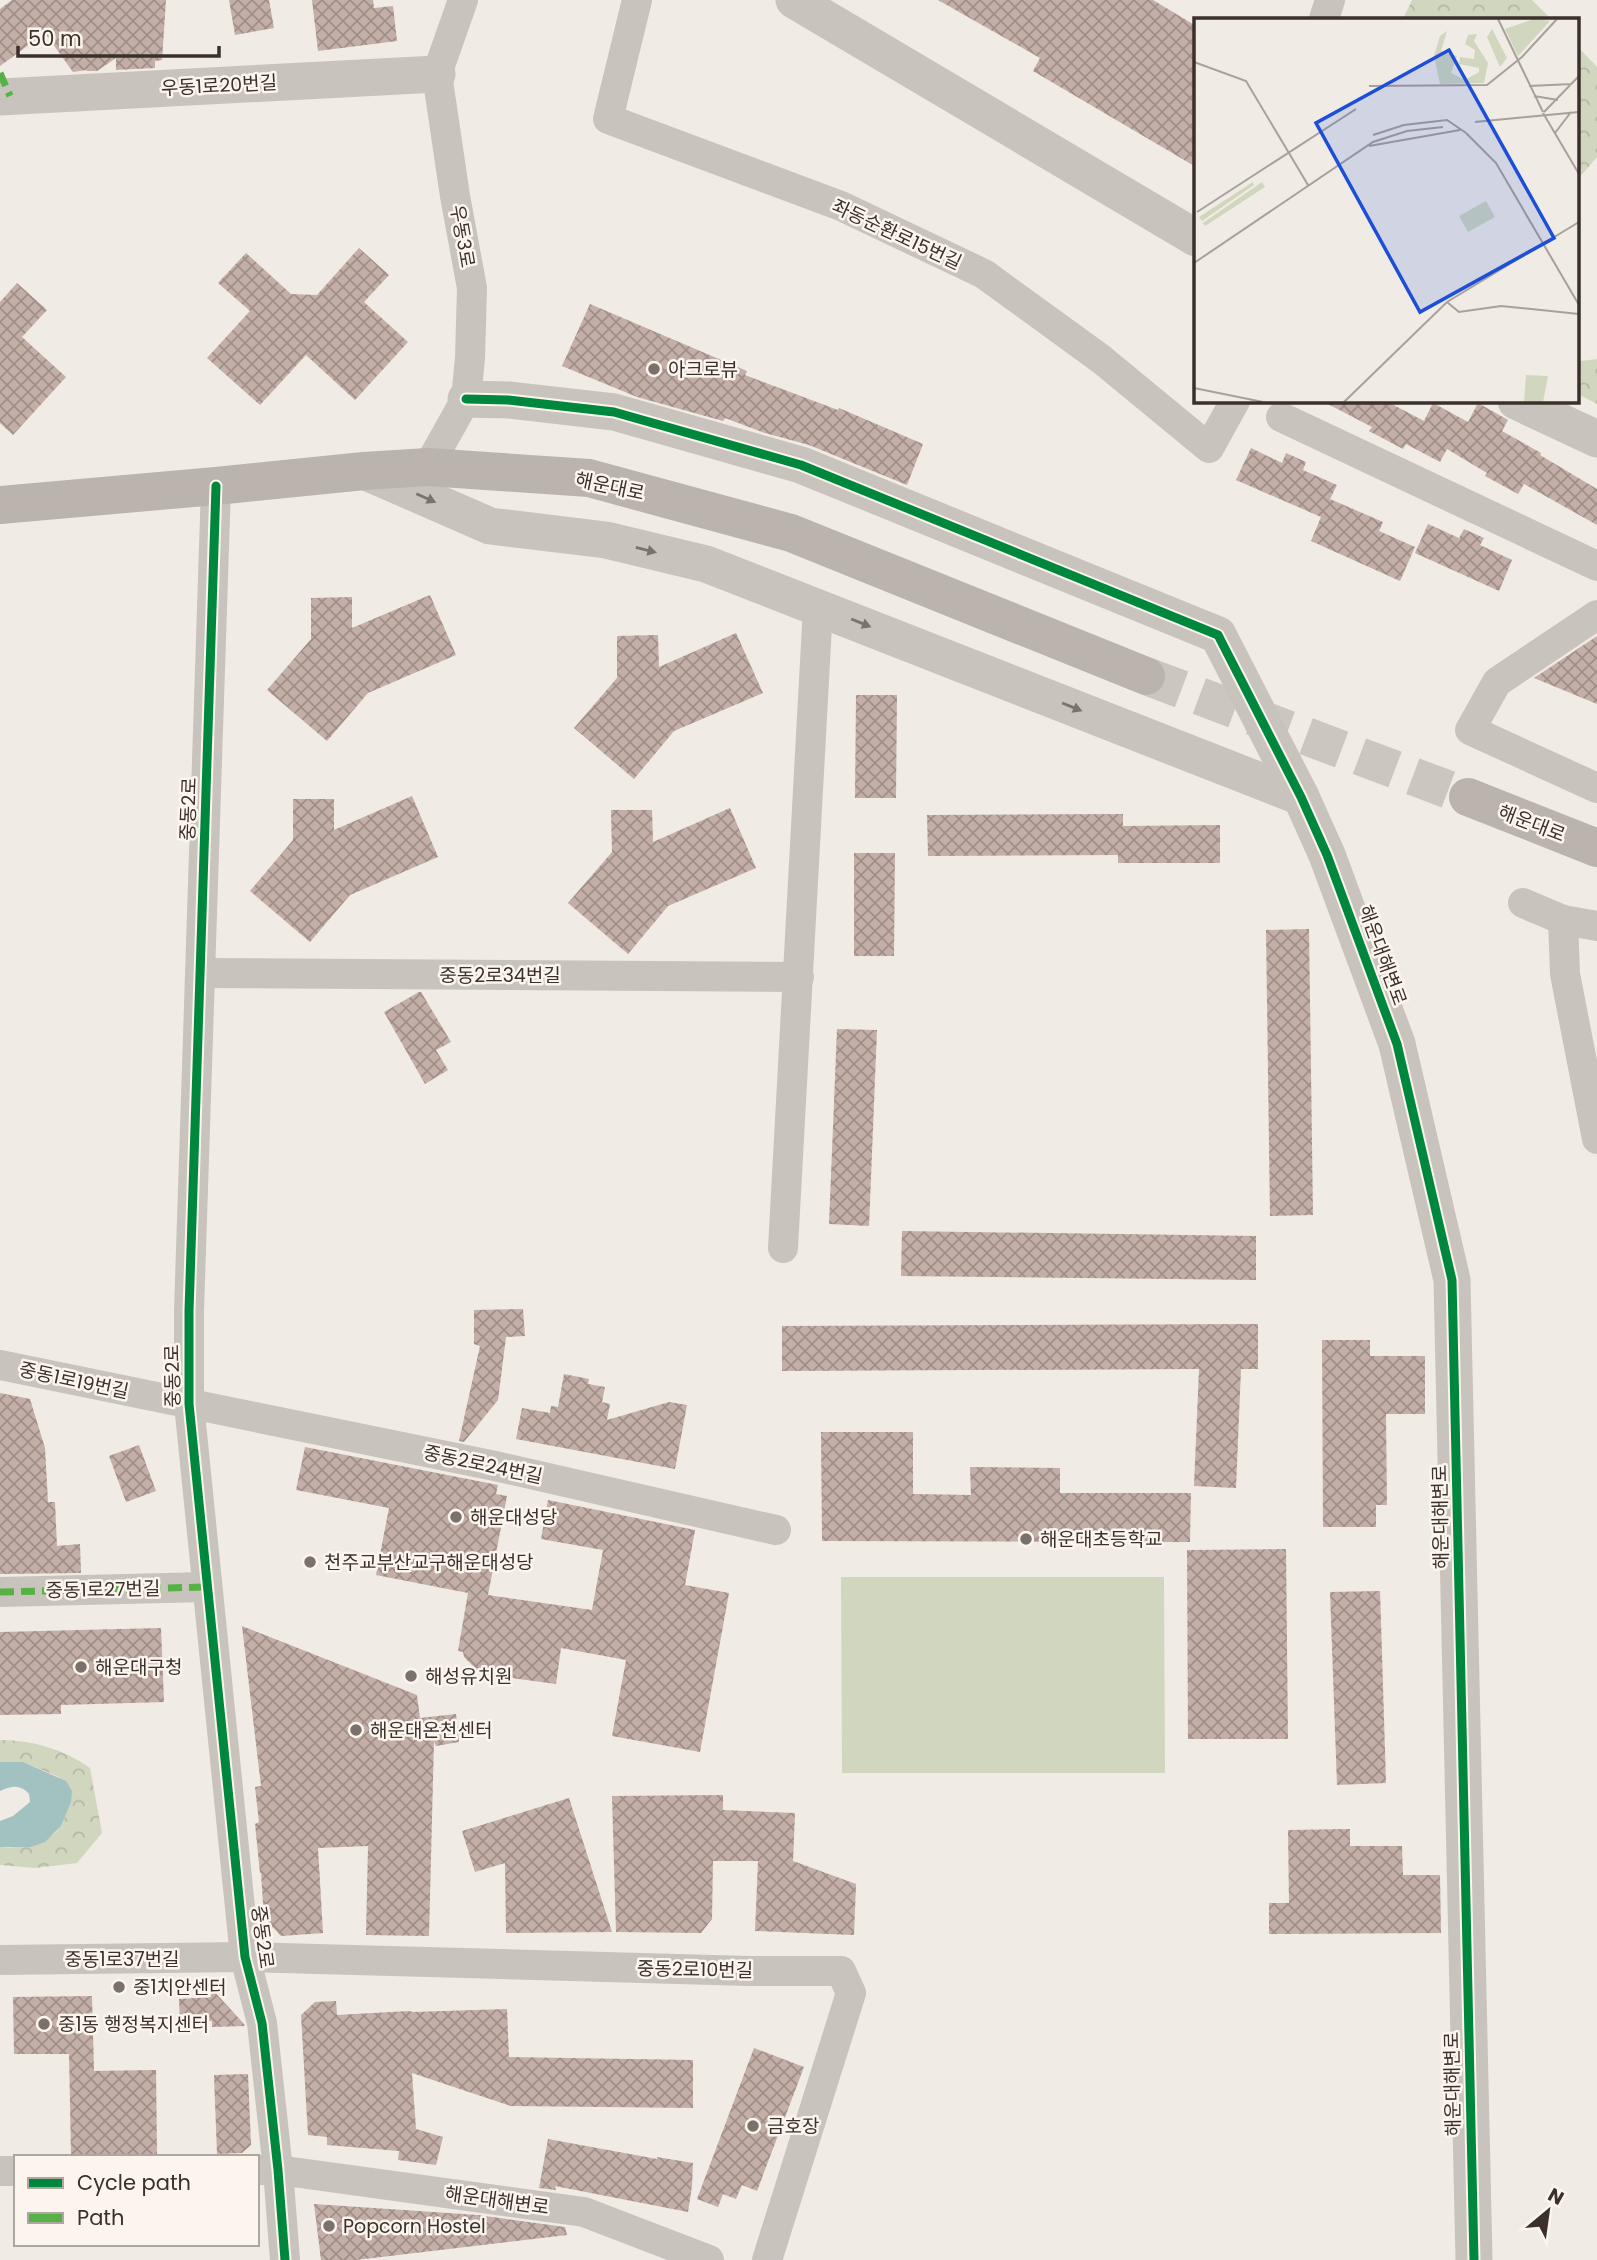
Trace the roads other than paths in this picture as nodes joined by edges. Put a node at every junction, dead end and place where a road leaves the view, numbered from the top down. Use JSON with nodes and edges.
{"nodes":[{"id":1,"x":463,"y":0,"type":"edge"},
{"id":2,"x":637,"y":0,"type":"edge"},
{"id":3,"x":794,"y":0,"type":"edge"},
{"id":4,"x":1329,"y":0,"type":"edge"},
{"id":5,"x":1324,"y":18,"type":"edge"},
{"id":6,"x":437,"y":74,"type":"junction"},
{"id":7,"x":0,"y":97,"type":"edge"},
{"id":8,"x":1194,"y":237,"type":"edge"},
{"id":9,"x":466,"y":399,"type":"junction"},
{"id":10,"x":1234,"y":402,"type":"edge"},
{"id":11,"x":1518,"y":402,"type":"edge"},
{"id":12,"x":1280,"y":417,"type":"dead end"},
{"id":13,"x":1597,"y":439,"type":"edge"},
{"id":14,"x":428,"y":467,"type":"junction"},
{"id":15,"x":364,"y":471,"type":"junction"},
{"id":16,"x":216,"y":486,"type":"junction"},
{"id":17,"x":0,"y":505,"type":"edge"},
{"id":18,"x":1597,"y":566,"type":"edge"},
{"id":19,"x":818,"y":607,"type":"junction"},
{"id":20,"x":1597,"y":615,"type":"edge"},
{"id":21,"x":1146,"y":676,"type":"tunnel mouth"},
{"id":22,"x":1597,"y":788,"type":"edge"},
{"id":23,"x":1301,"y":797,"type":"junction"},
{"id":24,"x":1468,"y":797,"type":"tunnel mouth"},
{"id":25,"x":1597,"y":848,"type":"edge"},
{"id":26,"x":1522,"y":903,"type":"dead end"},
{"id":27,"x":1563,"y":920,"type":"junction"},
{"id":28,"x":1597,"y":926,"type":"edge"},
{"id":29,"x":200,"y":973,"type":"junction"},
{"id":30,"x":800,"y":977,"type":"junction"},
{"id":31,"x":1597,"y":1139,"type":"edge"},
{"id":32,"x":783,"y":1248,"type":"dead end"},
{"id":33,"x":0,"y":1365,"type":"edge"},
{"id":34,"x":189,"y":1404,"type":"junction"},
{"id":35,"x":776,"y":1530,"type":"dead end"},
{"id":36,"x":207,"y":1587,"type":"junction"},
{"id":37,"x":0,"y":1592,"type":"edge"},
{"id":38,"x":245,"y":1957,"type":"junction"},
{"id":39,"x":0,"y":1960,"type":"edge"},
{"id":40,"x":268,"y":2170,"type":"edge"},
{"id":41,"x":285,"y":2260,"type":"edge"},
{"id":42,"x":709,"y":2260,"type":"edge"},
{"id":43,"x":768,"y":2260,"type":"edge"},
{"id":44,"x":1474,"y":2260,"type":"edge"}],
"edges":[{"from":1,"to":6,"type":"street","name":"우동3로"},
{"from":2,"to":10,"type":"street","name":"좌동순환로15번길"},
{"from":3,"to":8,"type":"street"},
{"from":4,"to":5,"type":"street"},
{"from":6,"to":7,"type":"street","name":"우동1로20번길"},
{"from":6,"to":9,"type":"street","name":"우동3로"},
{"from":9,"to":14,"type":"street","name":"우동3로"},
{"from":9,"to":23,"type":"street","name":"해운대해변로"},
{"from":11,"to":13,"type":"street"},
{"from":12,"to":18,"type":"street"},
{"from":14,"to":15,"type":"main road","name":"해운대로"},
{"from":14,"to":21,"type":"main road","name":"해운대로"},
{"from":15,"to":16,"type":"main road","name":"해운대로"},
{"from":15,"to":19,"type":"street","one_way":true},
{"from":16,"to":17,"type":"main road","name":"해운대로"},
{"from":16,"to":29,"type":"street","name":"중동2로"},
{"from":19,"to":23,"type":"street","one_way":true},
{"from":19,"to":30,"type":"street"},
{"from":20,"to":22,"type":"street"},
{"from":23,"to":44,"type":"street","name":"해운대해변로"},
{"from":24,"to":25,"type":"main road","name":"해운대로"},
{"from":26,"to":27,"type":"street"},
{"from":27,"to":28,"type":"street"},
{"from":27,"to":31,"type":"street"},
{"from":29,"to":30,"type":"street","name":"중동2로34번길"},
{"from":29,"to":34,"type":"street","name":"중동2로"},
{"from":30,"to":32,"type":"street"},
{"from":33,"to":34,"type":"street","name":"중동1로19번길"},
{"from":34,"to":35,"type":"street","name":"중동2로24번길"},
{"from":34,"to":36,"type":"street","name":"중동2로"},
{"from":36,"to":37,"type":"street","name":"중동1로27번길"},
{"from":36,"to":38,"type":"street","name":"중동2로"},
{"from":38,"to":39,"type":"street","name":"중동1로37번길"},
{"from":38,"to":40,"type":"street","name":"중동2로"},
{"from":38,"to":43,"type":"street","name":"중동2로10번길"},
{"from":40,"to":41,"type":"street","name":"중동2로"},
{"from":40,"to":42,"type":"street","name":"해운대해변로"}]}
